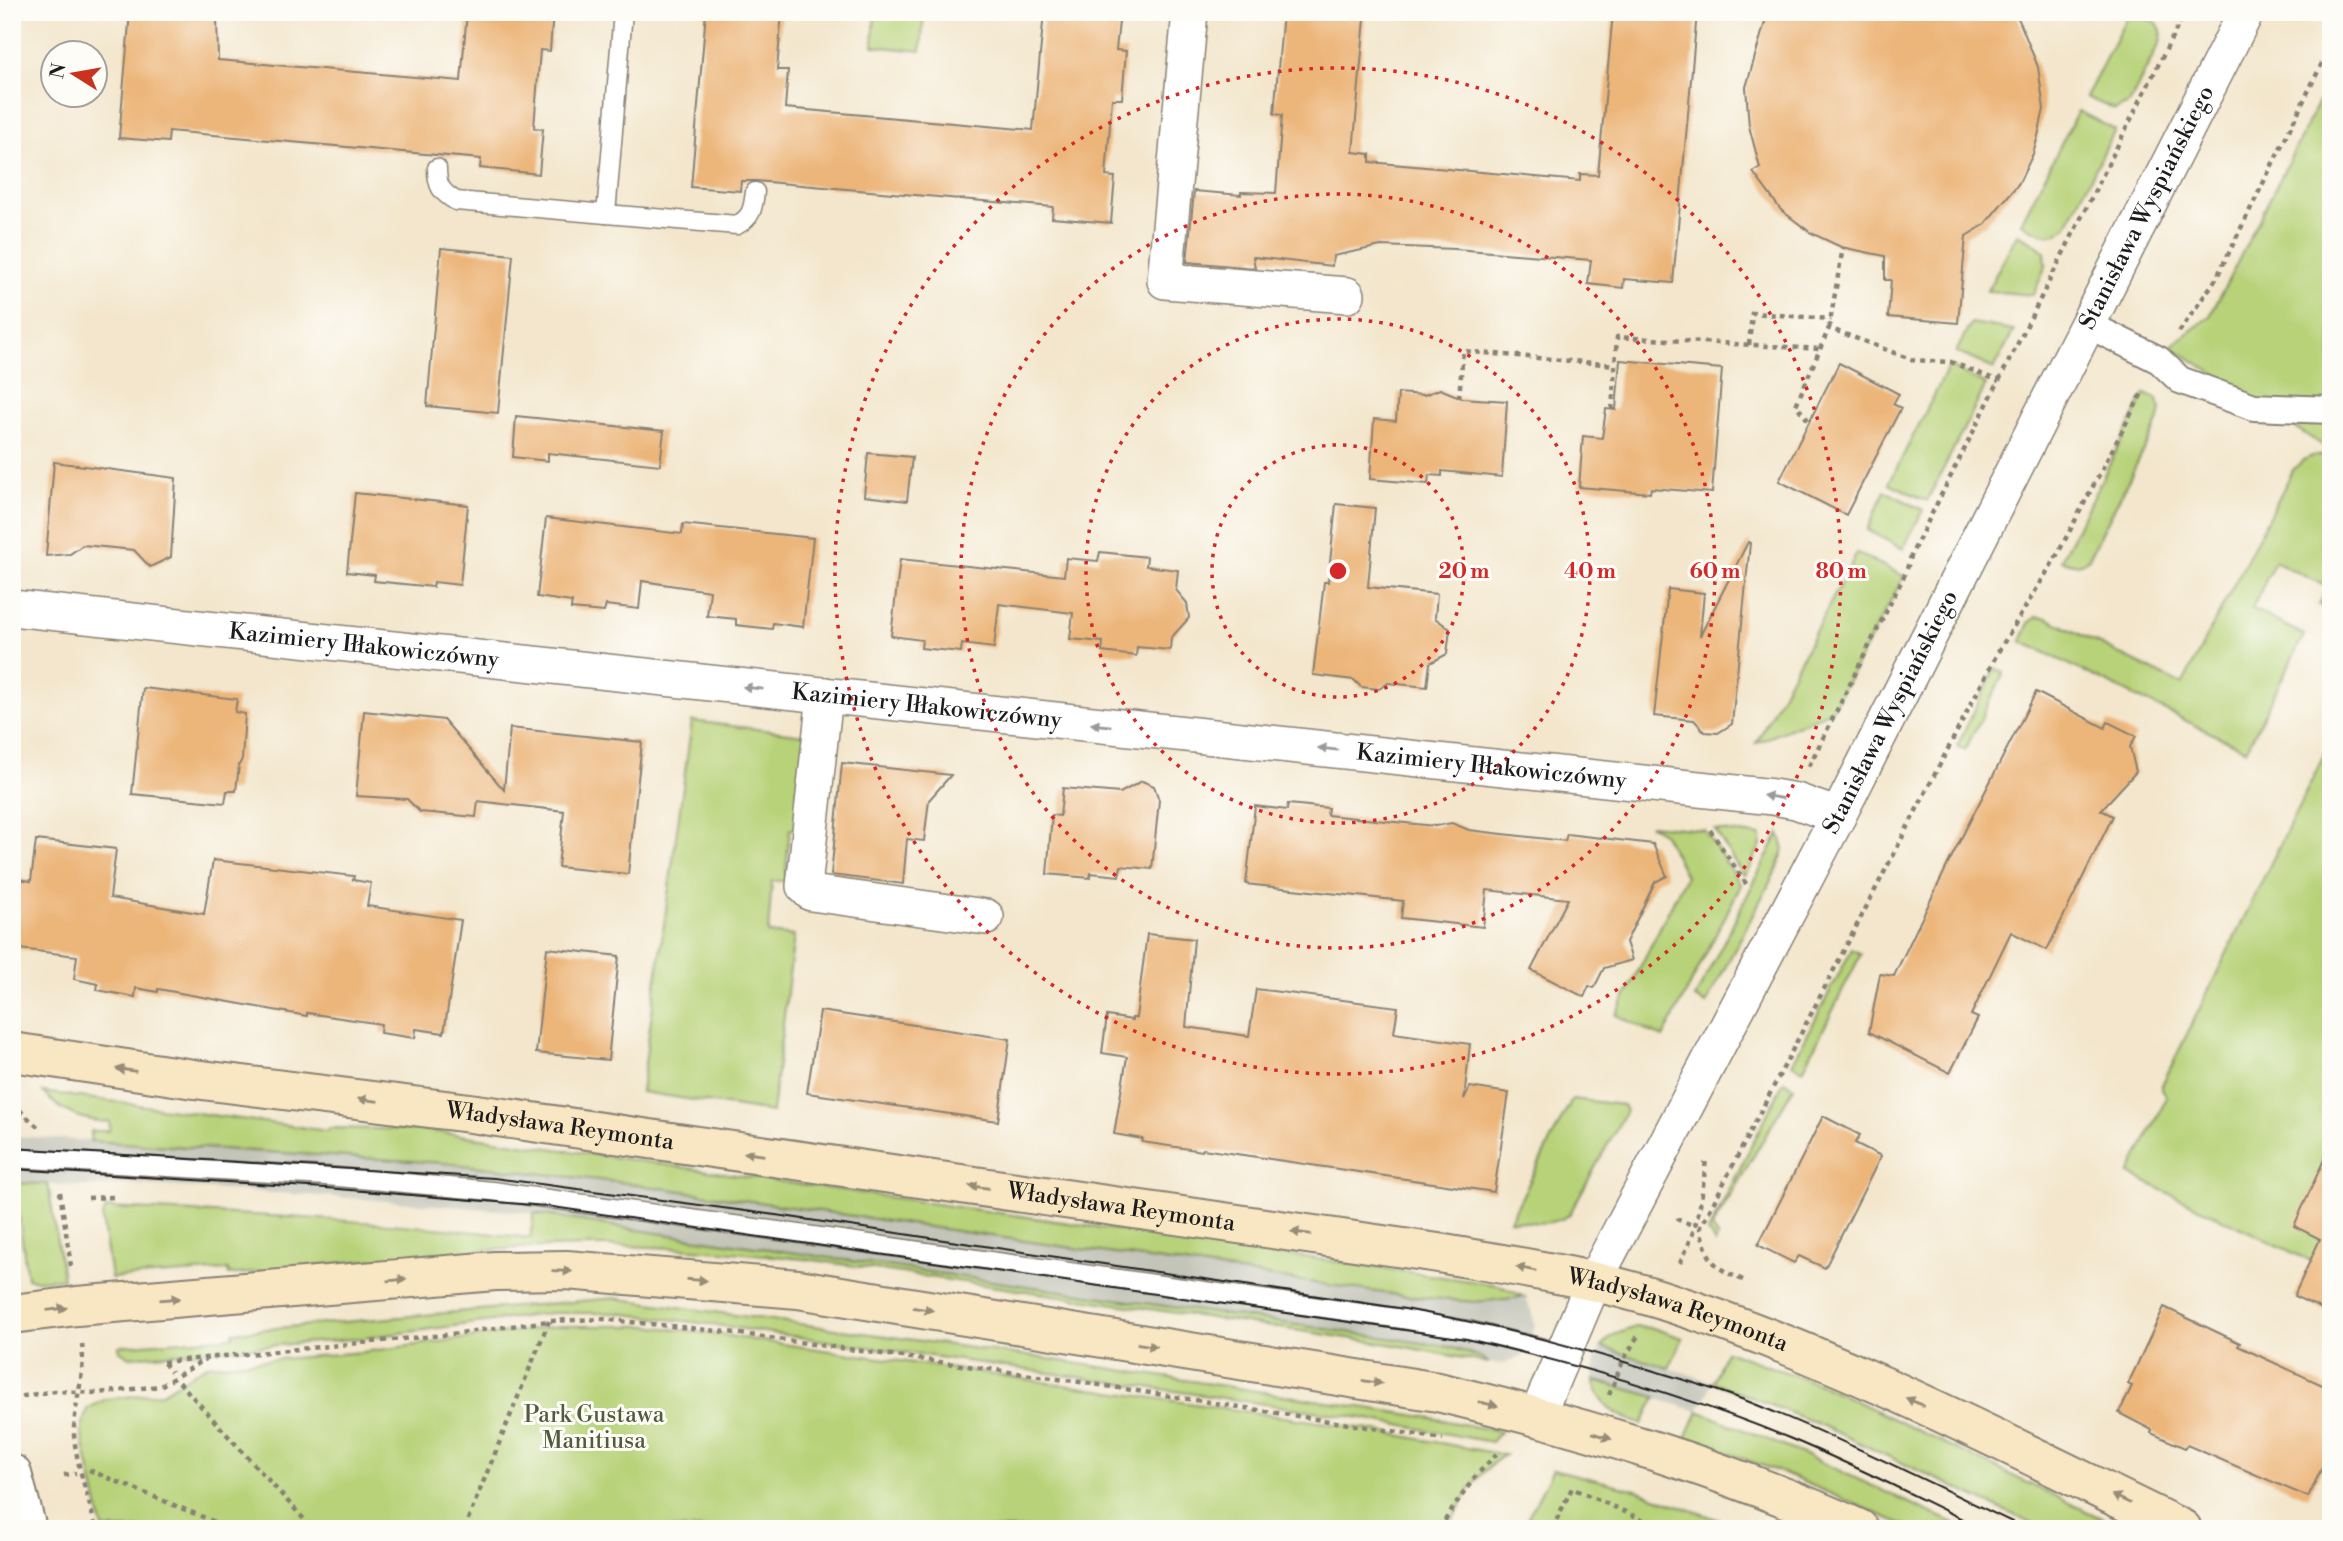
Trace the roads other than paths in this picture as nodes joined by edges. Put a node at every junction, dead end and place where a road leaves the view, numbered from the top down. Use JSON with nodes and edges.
{"nodes":[{"id":1,"x":623,"y":12,"type":"edge"},
{"id":2,"x":1190,"y":12,"type":"edge"},
{"id":3,"x":2246,"y":12,"type":"edge"},
{"id":4,"x":437,"y":168,"type":"dead end"},
{"id":5,"x":755,"y":192,"type":"dead end"},
{"id":6,"x":606,"y":214,"type":"junction"},
{"id":7,"x":1347,"y":295,"type":"dead end"},
{"id":8,"x":2089,"y":325,"type":"junction"},
{"id":9,"x":2331,"y":410,"type":"edge"},
{"id":10,"x":12,"y":608,"type":"edge"},
{"id":11,"x":825,"y":695,"type":"junction"},
{"id":12,"x":1838,"y":816,"type":"junction"},
{"id":13,"x":985,"y":917,"type":"dead end"},
{"id":14,"x":12,"y":1052,"type":"edge"},
{"id":15,"x":12,"y":1158,"type":"edge"},
{"id":16,"x":1593,"y":1283,"type":"junction"},
{"id":17,"x":12,"y":1314,"type":"edge"},
{"id":18,"x":1564,"y":1353,"type":"junction"},
{"id":19,"x":1537,"y":1416,"type":"junction"},
{"id":20,"x":12,"y":1474,"type":"edge"},
{"id":21,"x":27,"y":1529,"type":"edge"},
{"id":22,"x":1859,"y":1529,"type":"edge"},
{"id":23,"x":2182,"y":1529,"type":"edge"}],
"edges":[{"from":1,"to":6,"type":"lane"},
{"from":2,"to":7,"type":"street"},
{"from":3,"to":8,"type":"street","name":"Stanisława Wyspiańskiego"},
{"from":4,"to":6,"type":"lane"},
{"from":5,"to":6,"type":"lane"},
{"from":8,"to":9,"type":"street"},
{"from":8,"to":12,"type":"street","name":"Stanisława Wyspiańskiego"},
{"from":11,"to":10,"type":"street","name":"Kazimiery Iłłakowiczówny","one_way":true},
{"from":12,"to":11,"type":"street","name":"Kazimiery Iłłakowiczówny","one_way":true},
{"from":11,"to":13,"type":"street"},
{"from":12,"to":16,"type":"street","name":"Stanisława Wyspiańskiego"},
{"from":16,"to":14,"type":"main road","name":"Władysława Reymonta","one_way":true},
{"from":15,"to":18,"type":"lane"},
{"from":16,"to":18,"type":"street","name":"Stanisława Wyspiańskiego"},
{"from":23,"to":16,"type":"main road","name":"Władysława Reymonta","one_way":true},
{"from":17,"to":19,"type":"main road","one_way":true},
{"from":18,"to":19,"type":"street","name":"Stanisława Wyspiańskiego"},
{"from":19,"to":22,"type":"main road","one_way":true},
{"from":20,"to":21,"type":"street"}]}
